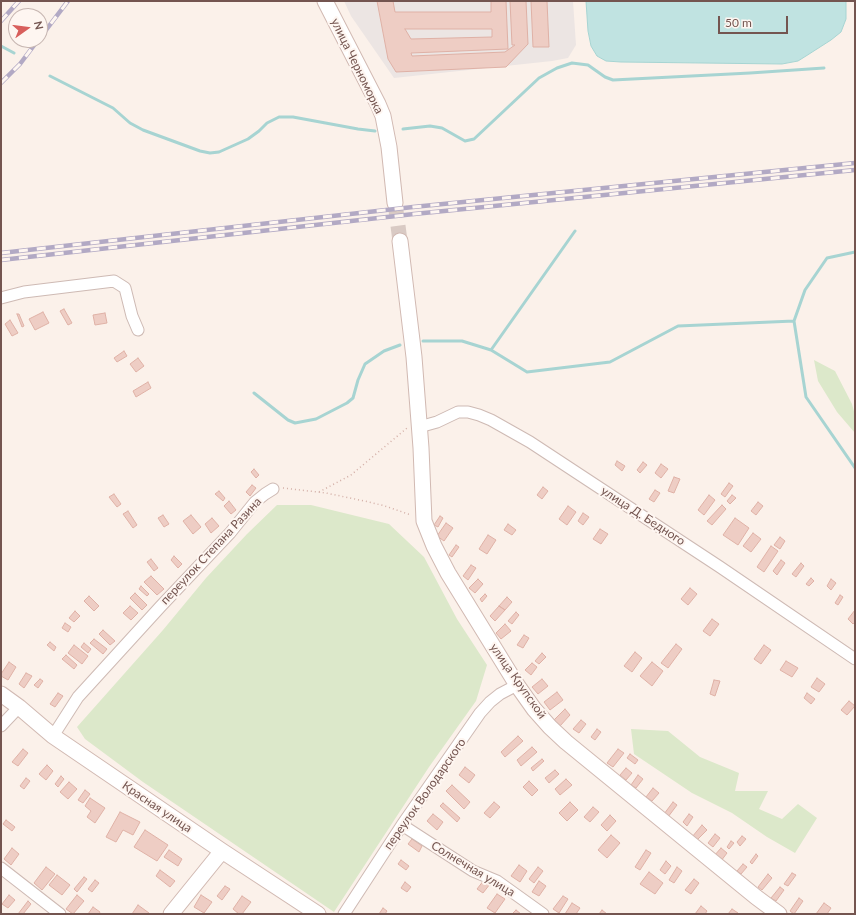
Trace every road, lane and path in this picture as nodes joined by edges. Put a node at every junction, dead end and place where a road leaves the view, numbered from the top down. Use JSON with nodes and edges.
{"nodes":[{"id":1,"x":325,"y":1,"type":"edge"},
{"id":2,"x":395,"y":203,"type":"tunnel mouth"},
{"id":3,"x":400,"y":240,"type":"tunnel mouth"},
{"id":4,"x":1,"y":298,"type":"edge"},
{"id":5,"x":138,"y":330,"type":"dead end"},
{"id":6,"x":419,"y":424,"type":"junction"},
{"id":7,"x":273,"y":489,"type":"joint"},
{"id":8,"x":319,"y":492,"type":"junction"},
{"id":9,"x":424,"y":521,"type":"junction"},
{"id":10,"x":855,"y":658,"type":"edge"},
{"id":11,"x":517,"y":685,"type":"junction"},
{"id":12,"x":1,"y":694,"type":"edge"},
{"id":13,"x":19,"y":707,"type":"junction"},
{"id":14,"x":1,"y":726,"type":"edge"},
{"id":15,"x":53,"y":736,"type":"junction"},
{"id":16,"x":402,"y":825,"type":"junction"},
{"id":17,"x":222,"y":851,"type":"junction"},
{"id":18,"x":1,"y":868,"type":"edge"},
{"id":19,"x":60,"y":914,"type":"edge"},
{"id":20,"x":171,"y":914,"type":"edge"},
{"id":21,"x":318,"y":914,"type":"edge"},
{"id":22,"x":344,"y":914,"type":"edge"},
{"id":23,"x":543,"y":914,"type":"edge"},
{"id":24,"x":779,"y":914,"type":"edge"}],
"edges":[{"from":1,"to":2,"type":"street","name":"улица Черноморка"},
{"from":3,"to":6,"type":"street"},
{"from":4,"to":5,"type":"street"},
{"from":6,"to":8,"type":"path"},
{"from":6,"to":9,"type":"street","name":"улица Крупской"},
{"from":6,"to":10,"type":"street","name":"улица Д. Бедного"},
{"from":7,"to":8,"type":"path","name":"переулок Степана Разина"},
{"from":7,"to":15,"type":"street","name":"переулок Степана Разина"},
{"from":8,"to":9,"type":"path","name":"переулок Степана Разина"},
{"from":9,"to":11,"type":"street","name":"улица Крупской"},
{"from":11,"to":16,"type":"street","name":"переулок Володарского"},
{"from":11,"to":24,"type":"street","name":"улица Крупской"},
{"from":12,"to":13,"type":"street","name":"Красная улица"},
{"from":13,"to":14,"type":"street"},
{"from":13,"to":15,"type":"street","name":"Красная улица"},
{"from":15,"to":17,"type":"street","name":"Красная улица"},
{"from":16,"to":22,"type":"street","name":"переулок Володарского"},
{"from":16,"to":23,"type":"street","name":"Солнечная улица"},
{"from":17,"to":20,"type":"street"},
{"from":17,"to":21,"type":"street","name":"Красная улица"},
{"from":18,"to":19,"type":"street"}]}
